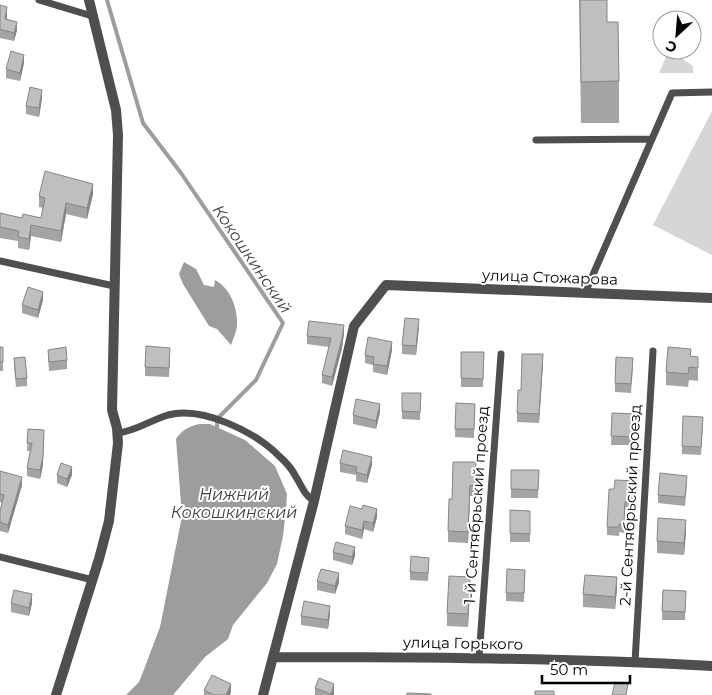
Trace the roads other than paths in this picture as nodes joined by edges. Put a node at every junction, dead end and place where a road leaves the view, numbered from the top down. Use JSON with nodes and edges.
{"nodes":[{"id":1,"x":38,"y":0,"type":"edge"},
{"id":2,"x":89,"y":0,"type":"edge"},
{"id":3,"x":92,"y":16,"type":"junction"},
{"id":4,"x":712,"y":92,"type":"edge"},
{"id":5,"x":652,"y":139,"type":"junction"},
{"id":6,"x":536,"y":140,"type":"dead end"},
{"id":7,"x":0,"y":261,"type":"edge"},
{"id":8,"x":114,"y":286,"type":"junction"},
{"id":9,"x":584,"y":293,"type":"junction"},
{"id":10,"x":712,"y":298,"type":"edge"},
{"id":11,"x":653,"y":350,"type":"dead end"},
{"id":12,"x":500,"y":354,"type":"dead end"},
{"id":13,"x":118,"y":433,"type":"junction"},
{"id":14,"x":314,"y":501,"type":"junction"},
{"id":15,"x":0,"y":557,"type":"edge"},
{"id":16,"x":92,"y":580,"type":"junction"},
{"id":17,"x":273,"y":657,"type":"junction"},
{"id":18,"x":479,"y":658,"type":"junction"},
{"id":19,"x":635,"y":662,"type":"junction"},
{"id":20,"x":712,"y":666,"type":"edge"},
{"id":21,"x":56,"y":695,"type":"edge"},
{"id":22,"x":263,"y":695,"type":"edge"}],
"edges":[{"from":1,"to":3,"type":"lane"},
{"from":2,"to":3,"type":"street"},
{"from":3,"to":8,"type":"street"},
{"from":4,"to":5,"type":"lane"},
{"from":5,"to":6,"type":"lane"},
{"from":5,"to":9,"type":"lane"},
{"from":7,"to":8,"type":"lane"},
{"from":8,"to":13,"type":"street"},
{"from":9,"to":10,"type":"street","name":"улица Стожарова"},
{"from":9,"to":14,"type":"street","name":"улица Стожарова"},
{"from":11,"to":19,"type":"lane","name":"2-й Сентябрьский проезд"},
{"from":12,"to":18,"type":"lane","name":"1-й Сентябрьский проезд"},
{"from":13,"to":14,"type":"lane"},
{"from":13,"to":16,"type":"street"},
{"from":14,"to":17,"type":"street"},
{"from":15,"to":16,"type":"lane"},
{"from":16,"to":21,"type":"street"},
{"from":17,"to":18,"type":"street","name":"улица Горького"},
{"from":17,"to":22,"type":"street"},
{"from":18,"to":19,"type":"street","name":"улица Горького"},
{"from":19,"to":20,"type":"street","name":"улица Горького"}]}
